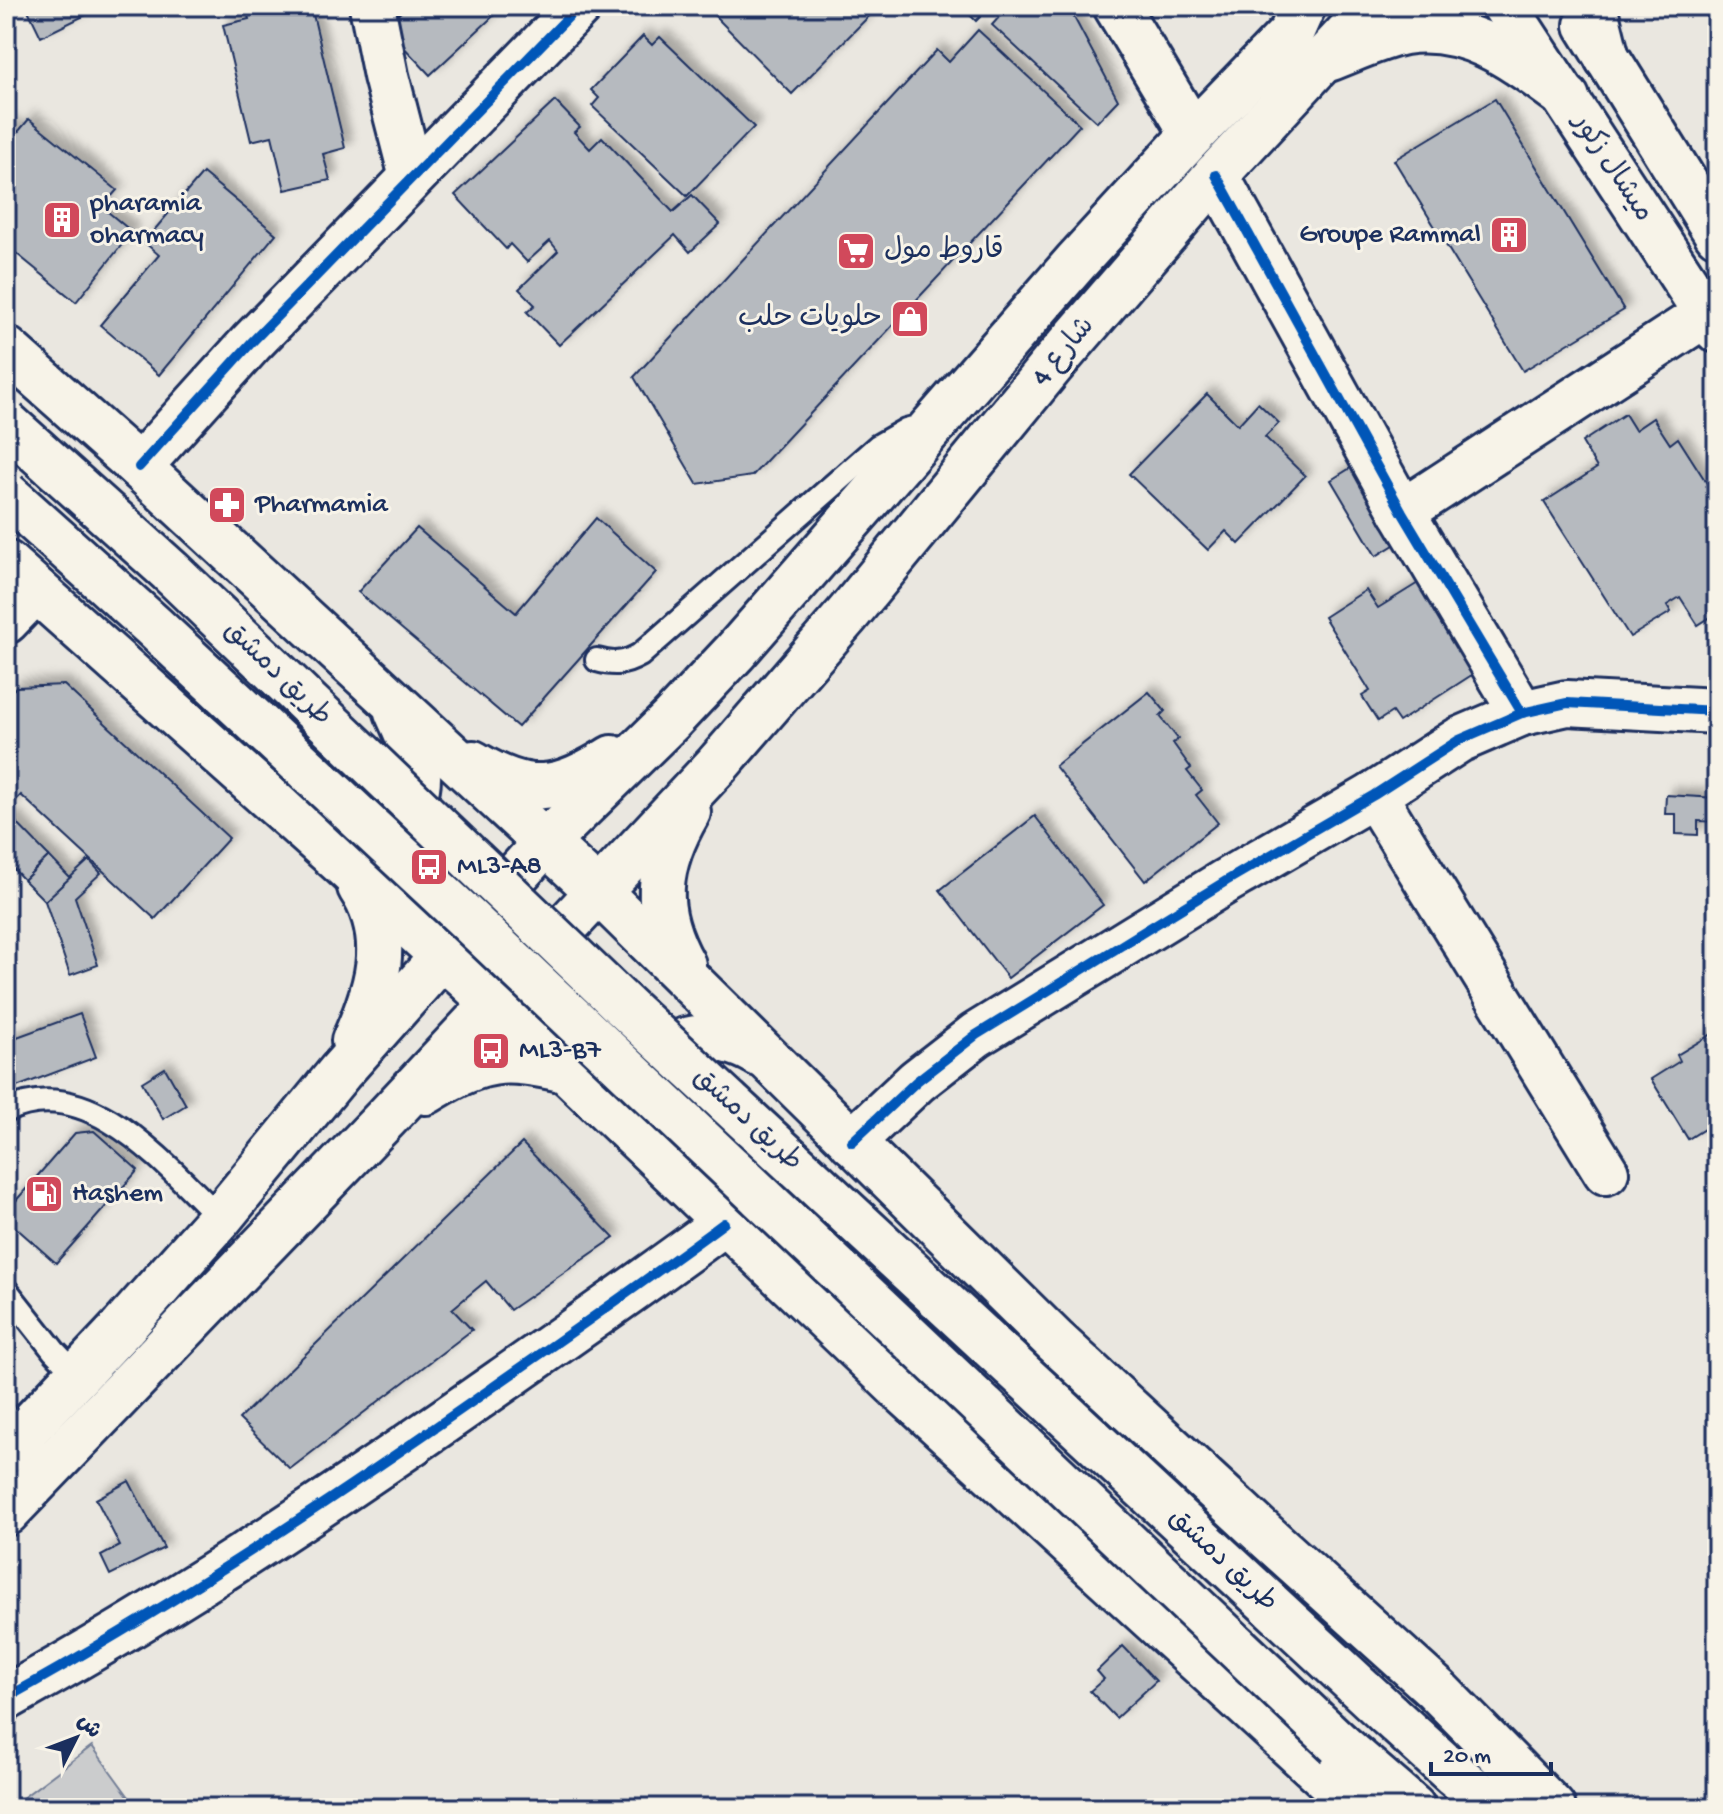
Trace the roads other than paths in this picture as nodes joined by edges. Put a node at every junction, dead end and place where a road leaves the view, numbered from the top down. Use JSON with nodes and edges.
{"nodes":[{"id":1,"x":372,"y":6,"type":"edge"},
{"id":2,"x":579,"y":6,"type":"edge"},
{"id":3,"x":1116,"y":6,"type":"edge"},
{"id":4,"x":1373,"y":6,"type":"edge"},
{"id":5,"x":1505,"y":6,"type":"edge"},
{"id":6,"x":1576,"y":6,"type":"edge"},
{"id":7,"x":1594,"y":6,"type":"edge"},
{"id":8,"x":1307,"y":27,"type":"edge"},
{"id":9,"x":1607,"y":58,"type":"junction"},
{"id":10,"x":1567,"y":98,"type":"junction"},
{"id":11,"x":1193,"y":134,"type":"junction"},
{"id":12,"x":1216,"y":175,"type":"junction"},
{"id":13,"x":412,"y":177,"type":"junction"},
{"id":14,"x":1717,"y":234,"type":"edge"},
{"id":15,"x":1712,"y":322,"type":"edge"},
{"id":16,"x":6,"y":349,"type":"edge"},
{"id":17,"x":937,"y":421,"type":"junction"},
{"id":18,"x":6,"y":423,"type":"edge"},
{"id":19,"x":139,"y":467,"type":"junction"},
{"id":20,"x":6,"y":494,"type":"edge"},
{"id":21,"x":1402,"y":512,"type":"junction"},
{"id":22,"x":21,"y":577,"type":"edge"},
{"id":23,"x":6,"y":621,"type":"edge"},
{"id":24,"x":597,"y":660,"type":"dead end"},
{"id":25,"x":393,"y":704,"type":"junction"},
{"id":26,"x":1717,"y":711,"type":"edge"},
{"id":27,"x":1522,"y":713,"type":"junction"},
{"id":28,"x":671,"y":720,"type":"junction"},
{"id":29,"x":432,"y":738,"type":"junction"},
{"id":30,"x":717,"y":765,"type":"junction"},
{"id":31,"x":1374,"y":795,"type":"junction"},
{"id":32,"x":290,"y":817,"type":"junction"},
{"id":33,"x":545,"y":843,"type":"junction"},
{"id":34,"x":342,"y":863,"type":"junction"},
{"id":35,"x":599,"y":892,"type":"junction"},
{"id":36,"x":442,"y":957,"type":"junction"},
{"id":37,"x":695,"y":988,"type":"junction"},
{"id":38,"x":494,"y":1003,"type":"junction"},
{"id":39,"x":768,"y":1059,"type":"junction"},
{"id":40,"x":566,"y":1070,"type":"junction"},
{"id":41,"x":340,"y":1072,"type":"junction"},
{"id":42,"x":6,"y":1111,"type":"edge"},
{"id":43,"x":387,"y":1117,"type":"junction"},
{"id":44,"x":852,"y":1142,"type":"junction"},
{"id":45,"x":660,"y":1161,"type":"junction"},
{"id":46,"x":1606,"y":1172,"type":"dead end"},
{"id":47,"x":220,"y":1218,"type":"junction"},
{"id":48,"x":724,"y":1223,"type":"junction"},
{"id":49,"x":6,"y":1290,"type":"edge"},
{"id":50,"x":78,"y":1376,"type":"junction"},
{"id":51,"x":6,"y":1451,"type":"edge"},
{"id":52,"x":6,"y":1513,"type":"edge"},
{"id":53,"x":6,"y":1698,"type":"edge"},
{"id":54,"x":1359,"y":1808,"type":"edge"},
{"id":55,"x":1413,"y":1808,"type":"edge"},
{"id":56,"x":1496,"y":1808,"type":"edge"},
{"id":57,"x":1553,"y":1808,"type":"edge"}],
"edges":[{"from":1,"to":13,"type":"main road"},
{"from":2,"to":13,"type":"main road"},
{"from":3,"to":11,"type":"main road"},
{"from":4,"to":8,"type":"main road","name":"شارع 4"},
{"from":5,"to":10,"type":"main road","name":"ميشال زكور"},
{"from":6,"to":9,"type":"main road","name":"ميشال زكور"},
{"from":7,"to":9,"type":"main road"},
{"from":8,"to":10,"type":"main road"},
{"from":8,"to":11,"type":"main road"},
{"from":8,"to":12,"type":"main road","name":"شارع 4"},
{"from":9,"to":14,"type":"main road","name":"ميشال زكور"},
{"from":10,"to":15,"type":"main road","name":"ميشال زكور"},
{"from":11,"to":17,"type":"main road"},
{"from":12,"to":21,"type":"main road"},
{"from":12,"to":30,"type":"main road","name":"شارع 4"},
{"from":13,"to":19,"type":"main road"},
{"from":15,"to":21,"type":"main road"},
{"from":16,"to":19,"type":"main road"},
{"from":17,"to":24,"type":"lane"},
{"from":17,"to":28,"type":"main road"},
{"from":18,"to":56,"type":"main road","name":"طريق دمشق","bridge":true},
{"from":19,"to":25,"type":"main road"},
{"from":20,"to":55,"type":"main road","name":"طريق دمشق","bridge":true},
{"from":21,"to":27,"type":"main road"},
{"from":22,"to":23,"type":"main road"},
{"from":22,"to":32,"type":"main road"},
{"from":25,"to":29,"type":"main road"},
{"from":25,"to":32,"type":"main road"},
{"from":26,"to":27,"type":"main road"},
{"from":27,"to":31,"type":"main road"},
{"from":28,"to":29,"type":"main road"},
{"from":28,"to":33,"type":"main road"},
{"from":29,"to":33,"type":"main road"},
{"from":30,"to":35,"type":"main road"},
{"from":30,"to":37,"type":"main road"},
{"from":31,"to":44,"type":"main road"},
{"from":31,"to":46,"type":"main road"},
{"from":32,"to":34,"type":"main road"},
{"from":33,"to":35,"type":"main road"},
{"from":33,"to":36,"type":"main road"},
{"from":34,"to":36,"type":"main road"},
{"from":34,"to":41,"type":"main road"},
{"from":35,"to":37,"type":"main road"},
{"from":35,"to":38,"type":"main road"},
{"from":36,"to":38,"type":"main road"},
{"from":36,"to":41,"type":"main road"},
{"from":37,"to":39,"type":"main road"},
{"from":38,"to":40,"type":"main road"},
{"from":38,"to":43,"type":"main road"},
{"from":39,"to":44,"type":"main road"},
{"from":39,"to":45,"type":"main road"},
{"from":40,"to":43,"type":"main road"},
{"from":40,"to":45,"type":"main road"},
{"from":41,"to":47,"type":"main road"},
{"from":42,"to":47,"type":"lane"},
{"from":43,"to":52,"type":"main road"},
{"from":44,"to":57,"type":"main road"},
{"from":45,"to":48,"type":"main road"},
{"from":47,"to":50,"type":"main road"},
{"from":48,"to":53,"type":"main road"},
{"from":48,"to":54,"type":"main road"},
{"from":49,"to":50,"type":"lane"},
{"from":50,"to":51,"type":"main road"}]}
